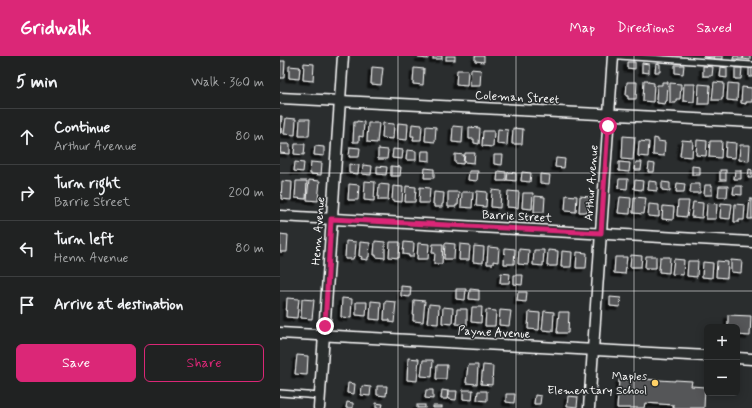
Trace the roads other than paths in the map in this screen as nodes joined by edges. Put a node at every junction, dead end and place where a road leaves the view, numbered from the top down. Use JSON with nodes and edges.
{"nodes":[{"id":1,"x":343,"y":56,"type":"edge"},
{"id":2,"x":612,"y":56,"type":"edge"},
{"id":3,"x":619,"y":56,"type":"edge"},
{"id":4,"x":752,"y":65,"type":"edge"},
{"id":5,"x":280,"y":98,"type":"edge"},
{"id":6,"x":340,"y":101,"type":"junction"},
{"id":7,"x":609,"y":114,"type":"junction"},
{"id":8,"x":752,"y":122,"type":"edge"},
{"id":9,"x":280,"y":216,"type":"edge"},
{"id":10,"x":331,"y":219,"type":"junction"},
{"id":11,"x":601,"y":233,"type":"junction"},
{"id":12,"x":752,"y":242,"type":"edge"},
{"id":13,"x":280,"y":333,"type":"edge"},
{"id":14,"x":324,"y":336,"type":"junction"},
{"id":15,"x":593,"y":350,"type":"junction"},
{"id":16,"x":704,"y":356,"type":"edge"},
{"id":17,"x":740,"y":358,"type":"edge"},
{"id":18,"x":752,"y":359,"type":"edge"},
{"id":19,"x":280,"y":393,"type":"edge"},
{"id":20,"x":320,"y":396,"type":"junction"},
{"id":21,"x":319,"y":408,"type":"edge"},
{"id":22,"x":589,"y":408,"type":"edge"}],
"edges":[{"from":1,"to":6,"type":"street","name":"Henn Avenue"},
{"from":2,"to":7,"type":"street","name":"Arthur Avenue"},
{"from":3,"to":4,"type":"lane"},
{"from":5,"to":6,"type":"street","name":"Coleman Street"},
{"from":6,"to":7,"type":"street","name":"Coleman Street"},
{"from":6,"to":10,"type":"street","name":"Henn Avenue"},
{"from":7,"to":8,"type":"street","name":"Coleman Street"},
{"from":7,"to":11,"type":"street","name":"Arthur Avenue"},
{"from":9,"to":10,"type":"street","name":"Barrie Street"},
{"from":10,"to":11,"type":"street","name":"Barrie Street"},
{"from":10,"to":14,"type":"street","name":"Henn Avenue"},
{"from":11,"to":12,"type":"street","name":"Barrie Street"},
{"from":11,"to":15,"type":"street","name":"Arthur Avenue"},
{"from":13,"to":14,"type":"street","name":"Payne Avenue"},
{"from":14,"to":15,"type":"street","name":"Payne Avenue"},
{"from":14,"to":20,"type":"street","name":"Henn Avenue"},
{"from":15,"to":16,"type":"street","name":"Payne Avenue"},
{"from":15,"to":22,"type":"street","name":"Arthur Avenue"},
{"from":17,"to":18,"type":"street"},
{"from":19,"to":20,"type":"lane"},
{"from":20,"to":21,"type":"street","name":"Henn Avenue"}]}
